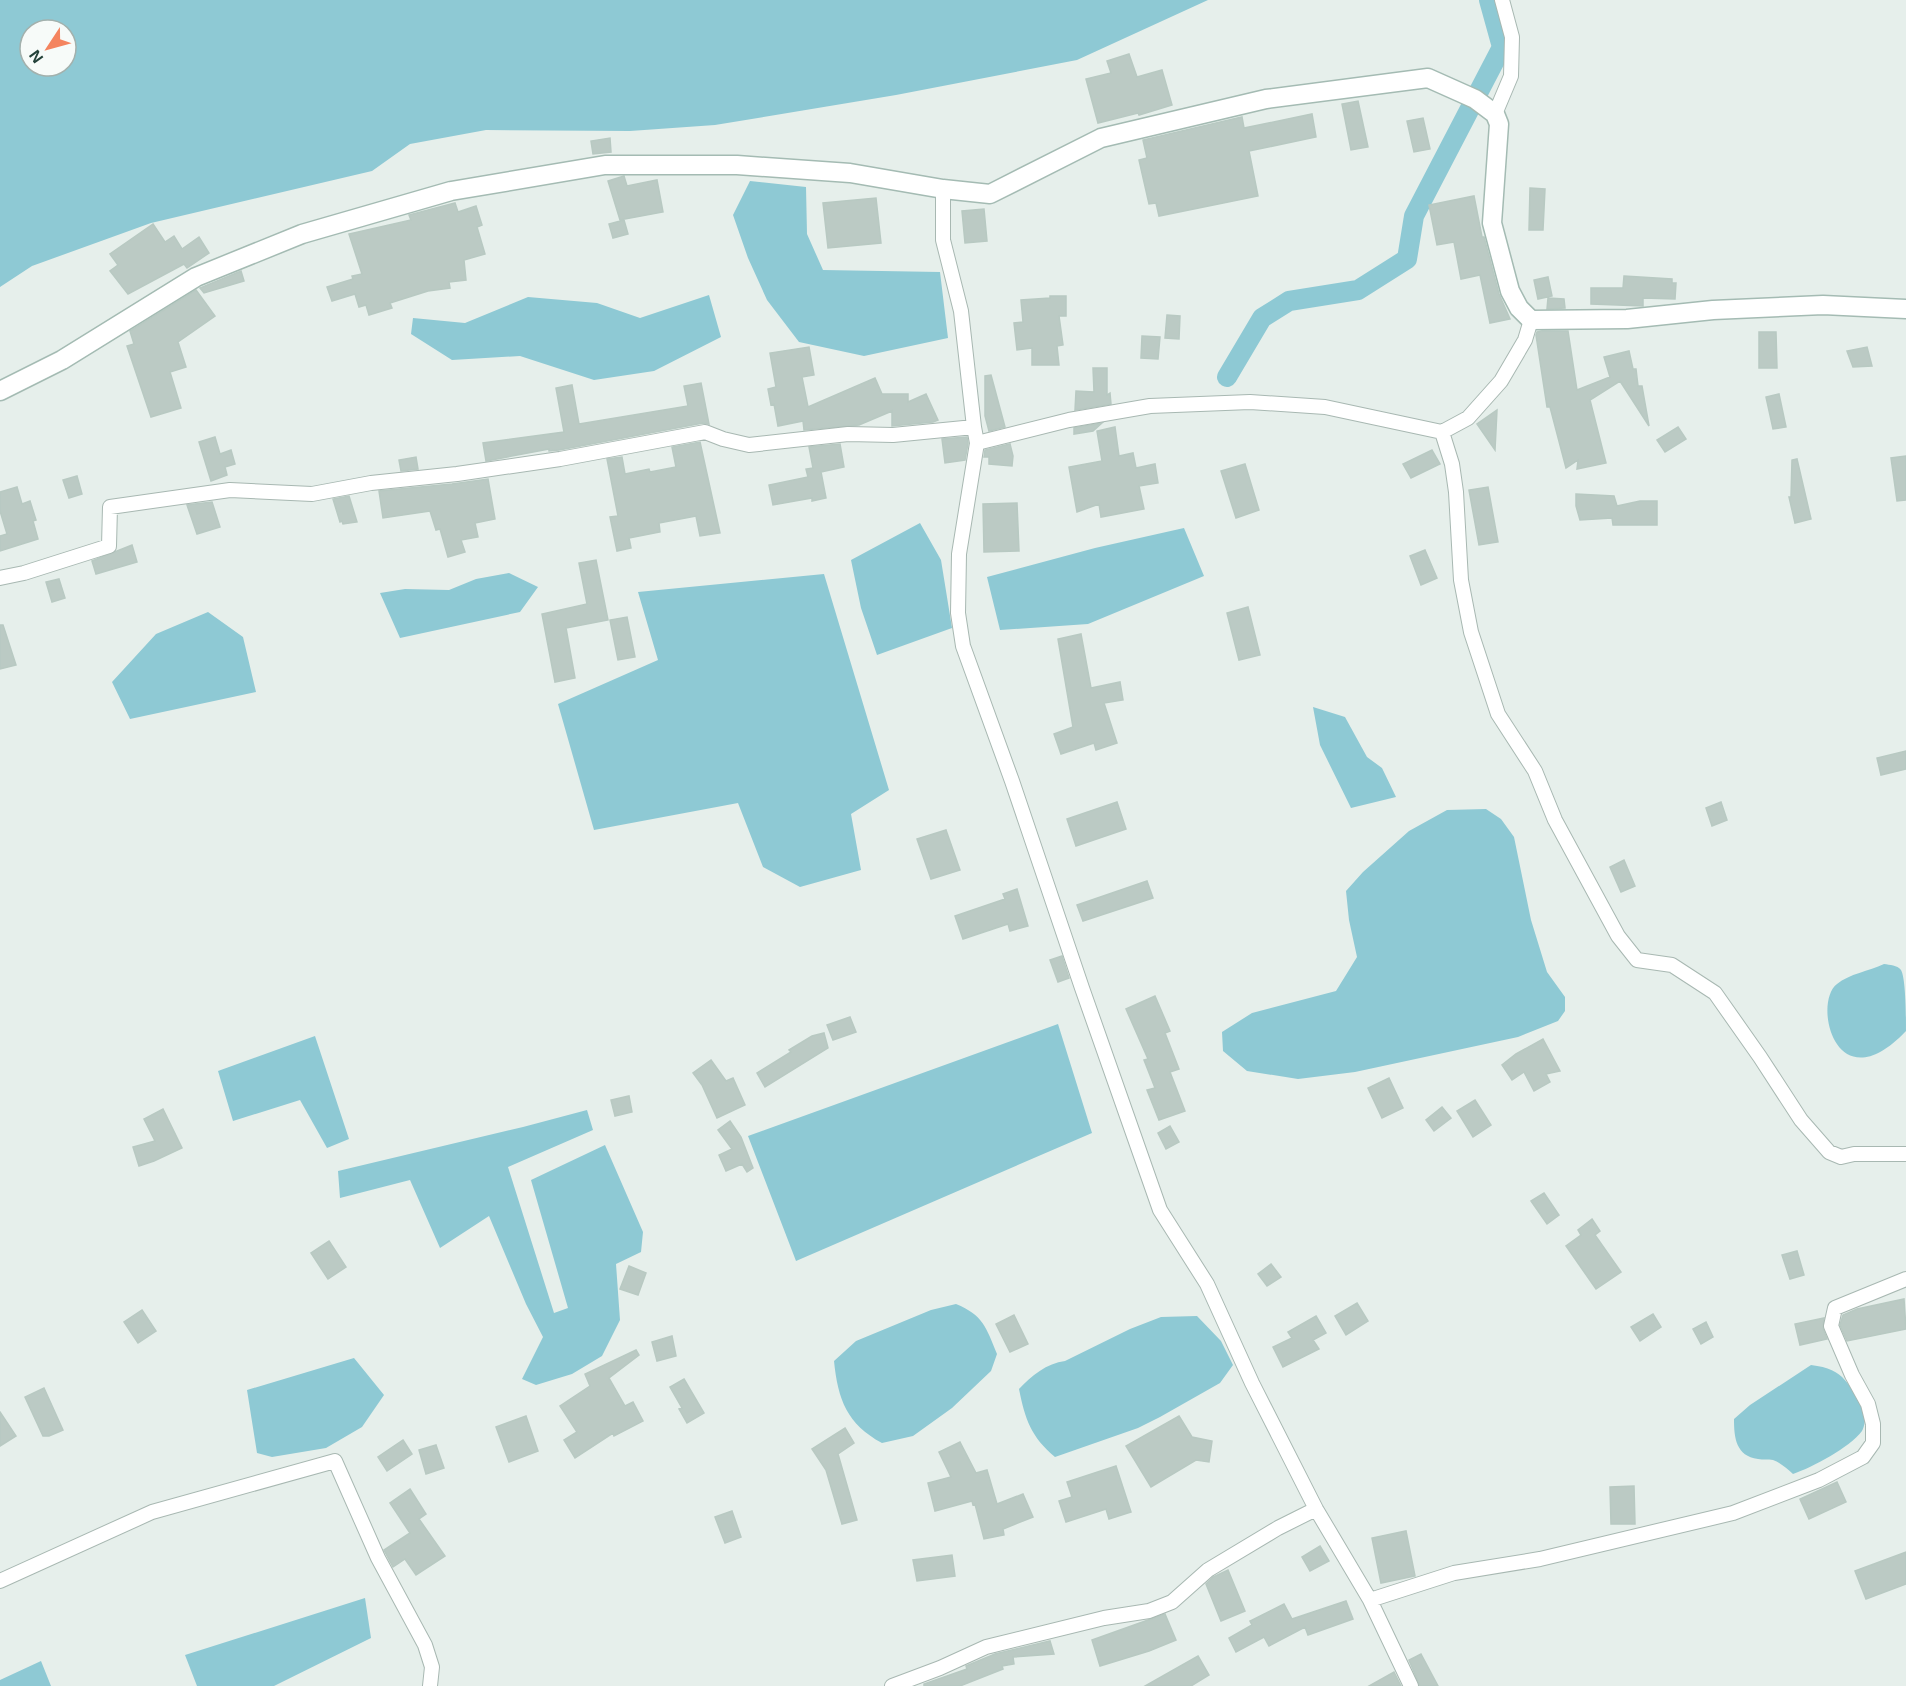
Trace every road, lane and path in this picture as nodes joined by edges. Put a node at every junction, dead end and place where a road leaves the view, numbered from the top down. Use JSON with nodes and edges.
{"nodes":[{"id":1,"x":1502,"y":0,"type":"edge"},
{"id":2,"x":1490,"y":110,"type":"junction"},
{"id":3,"x":943,"y":189,"type":"junction"},
{"id":4,"x":1906,"y":309,"type":"edge"},
{"id":5,"x":1531,"y":320,"type":"junction"},
{"id":6,"x":0,"y":391,"type":"edge"},
{"id":7,"x":974,"y":428,"type":"junction"},
{"id":8,"x":1442,"y":432,"type":"junction"},
{"id":9,"x":977,"y":443,"type":"junction"},
{"id":10,"x":0,"y":578,"type":"edge"},
{"id":11,"x":1906,"y":1154,"type":"edge"},
{"id":12,"x":1906,"y":1279,"type":"edge"},
{"id":13,"x":1316,"y":1509,"type":"junction"},
{"id":14,"x":0,"y":1581,"type":"edge"},
{"id":15,"x":1370,"y":1600,"type":"junction"},
{"id":16,"x":430,"y":1686,"type":"edge"},
{"id":17,"x":892,"y":1686,"type":"edge"},
{"id":18,"x":1410,"y":1686,"type":"edge"}],
"edges":[{"from":1,"to":2,"type":"street"},
{"from":2,"to":3,"type":"main road"},
{"from":2,"to":5,"type":"main road"},
{"from":3,"to":6,"type":"main road"},
{"from":3,"to":7,"type":"street"},
{"from":4,"to":5,"type":"main road"},
{"from":5,"to":8,"type":"street"},
{"from":7,"to":9,"type":"street"},
{"from":7,"to":10,"type":"street"},
{"from":8,"to":9,"type":"street"},
{"from":8,"to":11,"type":"street"},
{"from":9,"to":13,"type":"street"},
{"from":12,"to":15,"type":"street"},
{"from":13,"to":15,"type":"street"},
{"from":13,"to":17,"type":"street"},
{"from":14,"to":16,"type":"street"},
{"from":15,"to":18,"type":"street"}]}
